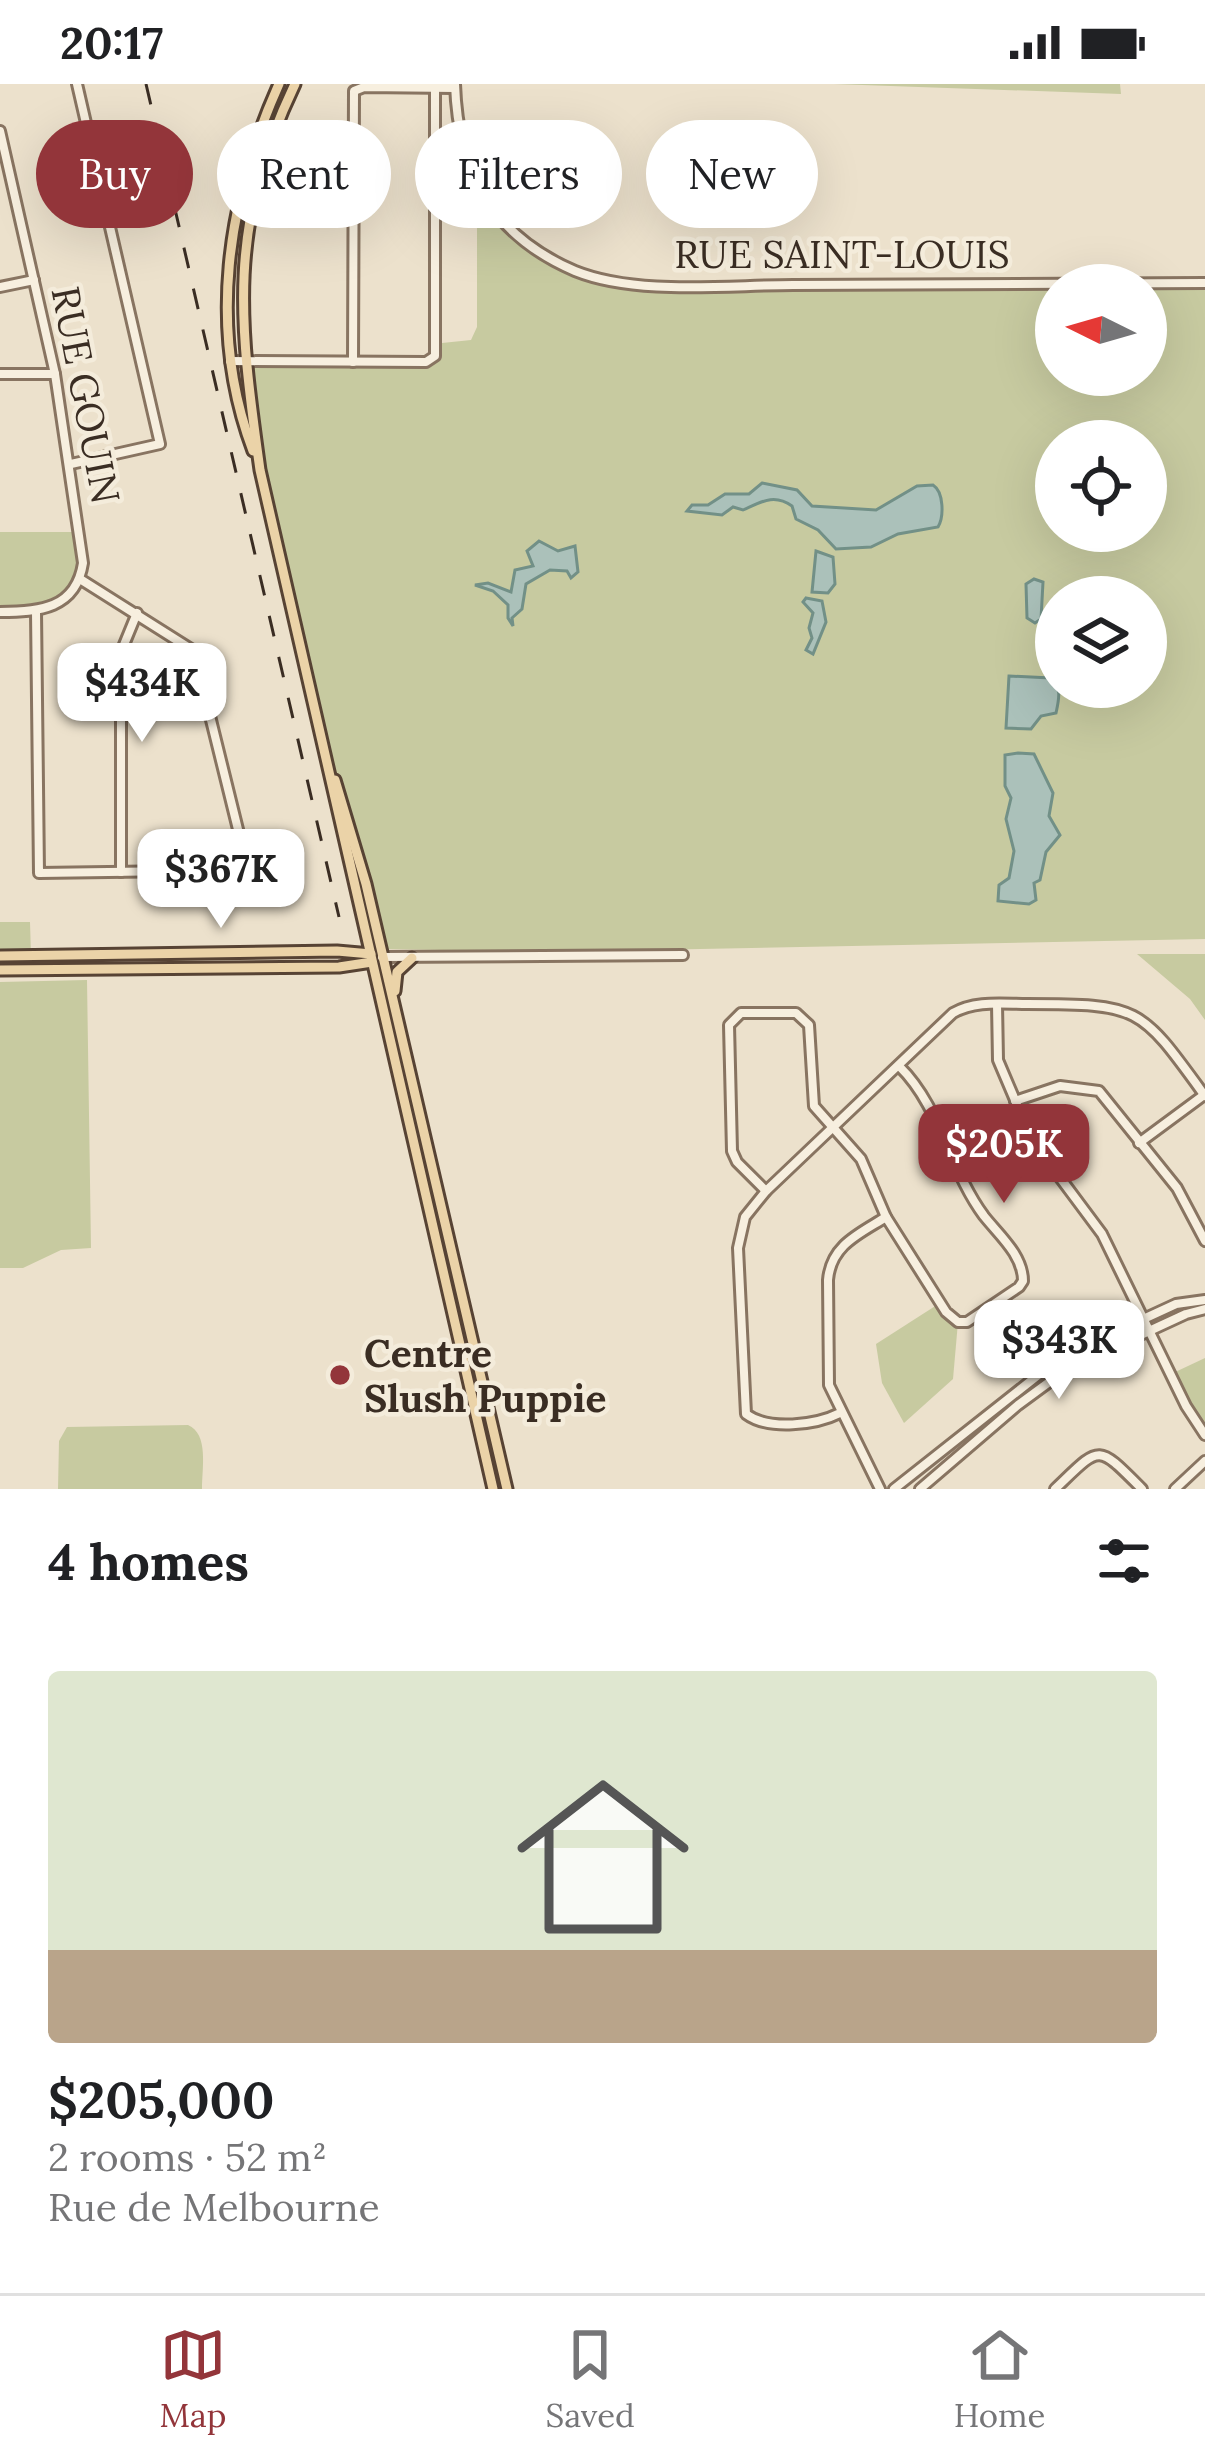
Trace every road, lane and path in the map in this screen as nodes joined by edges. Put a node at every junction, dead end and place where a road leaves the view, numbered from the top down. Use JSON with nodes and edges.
{"nodes":[{"id":1,"x":76,"y":84,"type":"edge"},
{"id":2,"x":279,"y":84,"type":"edge"},
{"id":3,"x":295,"y":84,"type":"edge"},
{"id":4,"x":455,"y":86,"type":"edge"},
{"id":5,"x":435,"y":88,"type":"junction"},
{"id":6,"x":0,"y":131,"type":"edge"},
{"id":7,"x":3,"y":161,"type":"edge"},
{"id":8,"x":34,"y":280,"type":"junction"},
{"id":9,"x":1205,"y":283,"type":"edge"},
{"id":10,"x":0,"y":287,"type":"edge"},
{"id":11,"x":230,"y":361,"type":"junction"},
{"id":12,"x":244,"y":362,"type":"junction"},
{"id":13,"x":353,"y":362,"type":"junction"},
{"id":14,"x":0,"y":374,"type":"edge"},
{"id":15,"x":56,"y":374,"type":"junction"},
{"id":16,"x":71,"y":464,"type":"junction"},
{"id":17,"x":260,"y":470,"type":"junction"},
{"id":18,"x":80,"y":579,"type":"junction"},
{"id":19,"x":0,"y":612,"type":"edge"},
{"id":20,"x":36,"y":612,"type":"junction"},
{"id":21,"x":136,"y":613,"type":"junction"},
{"id":22,"x":328,"y":764,"type":"junction"},
{"id":23,"x":121,"y":872,"type":"junction"},
{"id":24,"x":683,"y":955,"type":"dead end"},
{"id":25,"x":0,"y":956,"type":"edge"},
{"id":26,"x":382,"y":957,"type":"junction"},
{"id":27,"x":369,"y":958,"type":"junction"},
{"id":28,"x":412,"y":958,"type":"junction"},
{"id":29,"x":0,"y":970,"type":"edge"},
{"id":30,"x":997,"y":1004,"type":"junction"},
{"id":31,"x":398,"y":1020,"type":"junction"},
{"id":32,"x":899,"y":1066,"type":"junction"},
{"id":33,"x":1205,"y":1096,"type":"edge"},
{"id":34,"x":1015,"y":1101,"type":"junction"},
{"id":35,"x":835,"y":1127,"type":"junction"},
{"id":36,"x":1138,"y":1143,"type":"junction"},
{"id":37,"x":766,"y":1192,"type":"junction"},
{"id":38,"x":886,"y":1217,"type":"junction"},
{"id":39,"x":1205,"y":1240,"type":"edge"},
{"id":40,"x":1205,"y":1300,"type":"edge"},
{"id":41,"x":1205,"y":1309,"type":"edge"},
{"id":42,"x":1145,"y":1318,"type":"junction"},
{"id":43,"x":1150,"y":1330,"type":"junction"},
{"id":44,"x":840,"y":1414,"type":"junction"},
{"id":45,"x":1205,"y":1435,"type":"edge"},
{"id":46,"x":1205,"y":1461,"type":"edge"},
{"id":47,"x":493,"y":1489,"type":"edge"},
{"id":48,"x":509,"y":1489,"type":"edge"},
{"id":49,"x":880,"y":1489,"type":"edge"},
{"id":50,"x":894,"y":1489,"type":"edge"},
{"id":51,"x":920,"y":1489,"type":"edge"},
{"id":52,"x":1054,"y":1489,"type":"edge"},
{"id":53,"x":1142,"y":1489,"type":"edge"},
{"id":54,"x":1175,"y":1489,"type":"edge"}],
"edges":[{"from":1,"to":16,"type":"street"},
{"from":2,"to":11,"type":"main road"},
{"from":3,"to":12,"type":"main road"},
{"from":4,"to":5,"type":"street"},
{"from":4,"to":9,"type":"street","name":"RUE SAINT-LOUIS"},
{"from":5,"to":13,"type":"street"},
{"from":5,"to":13,"type":"street"},
{"from":6,"to":7,"type":"street","name":"RUE GOUIN"},
{"from":7,"to":8,"type":"street","name":"RUE GOUIN"},
{"from":8,"to":10,"type":"street"},
{"from":8,"to":15,"type":"street","name":"RUE GOUIN"},
{"from":11,"to":12,"type":"street"},
{"from":11,"to":17,"type":"main road"},
{"from":12,"to":13,"type":"street"},
{"from":12,"to":17,"type":"main road"},
{"from":14,"to":15,"type":"street"},
{"from":15,"to":16,"type":"street","name":"RUE GOUIN"},
{"from":16,"to":18,"type":"street","name":"RUE GOUIN"},
{"from":17,"to":22,"type":"main road"},
{"from":18,"to":20,"type":"street"},
{"from":18,"to":21,"type":"street"},
{"from":19,"to":20,"type":"street"},
{"from":20,"to":23,"type":"street"},
{"from":21,"to":23,"type":"street"},
{"from":21,"to":23,"type":"street"},
{"from":22,"to":26,"type":"main road"},
{"from":22,"to":27,"type":"main road"},
{"from":24,"to":28,"type":"street"},
{"from":25,"to":27,"type":"main road"},
{"from":26,"to":27,"type":"main road"},
{"from":26,"to":28,"type":"street"},
{"from":26,"to":31,"type":"main road"},
{"from":27,"to":29,"type":"main road"},
{"from":27,"to":47,"type":"main road"},
{"from":28,"to":31,"type":"main road"},
{"from":30,"to":32,"type":"street"},
{"from":30,"to":33,"type":"street"},
{"from":30,"to":34,"type":"street"},
{"from":31,"to":48,"type":"main road"},
{"from":32,"to":35,"type":"street"},
{"from":32,"to":38,"type":"street"},
{"from":33,"to":36,"type":"street"},
{"from":34,"to":36,"type":"street"},
{"from":34,"to":42,"type":"street"},
{"from":35,"to":37,"type":"street"},
{"from":35,"to":37,"type":"street"},
{"from":35,"to":38,"type":"street"},
{"from":36,"to":39,"type":"street"},
{"from":37,"to":44,"type":"street"},
{"from":38,"to":44,"type":"street"},
{"from":40,"to":42,"type":"street"},
{"from":41,"to":43,"type":"street"},
{"from":42,"to":43,"type":"street"},
{"from":42,"to":50,"type":"street"},
{"from":43,"to":45,"type":"street"},
{"from":43,"to":51,"type":"street"},
{"from":44,"to":49,"type":"street"},
{"from":46,"to":54,"type":"street"},
{"from":52,"to":53,"type":"street"}]}
